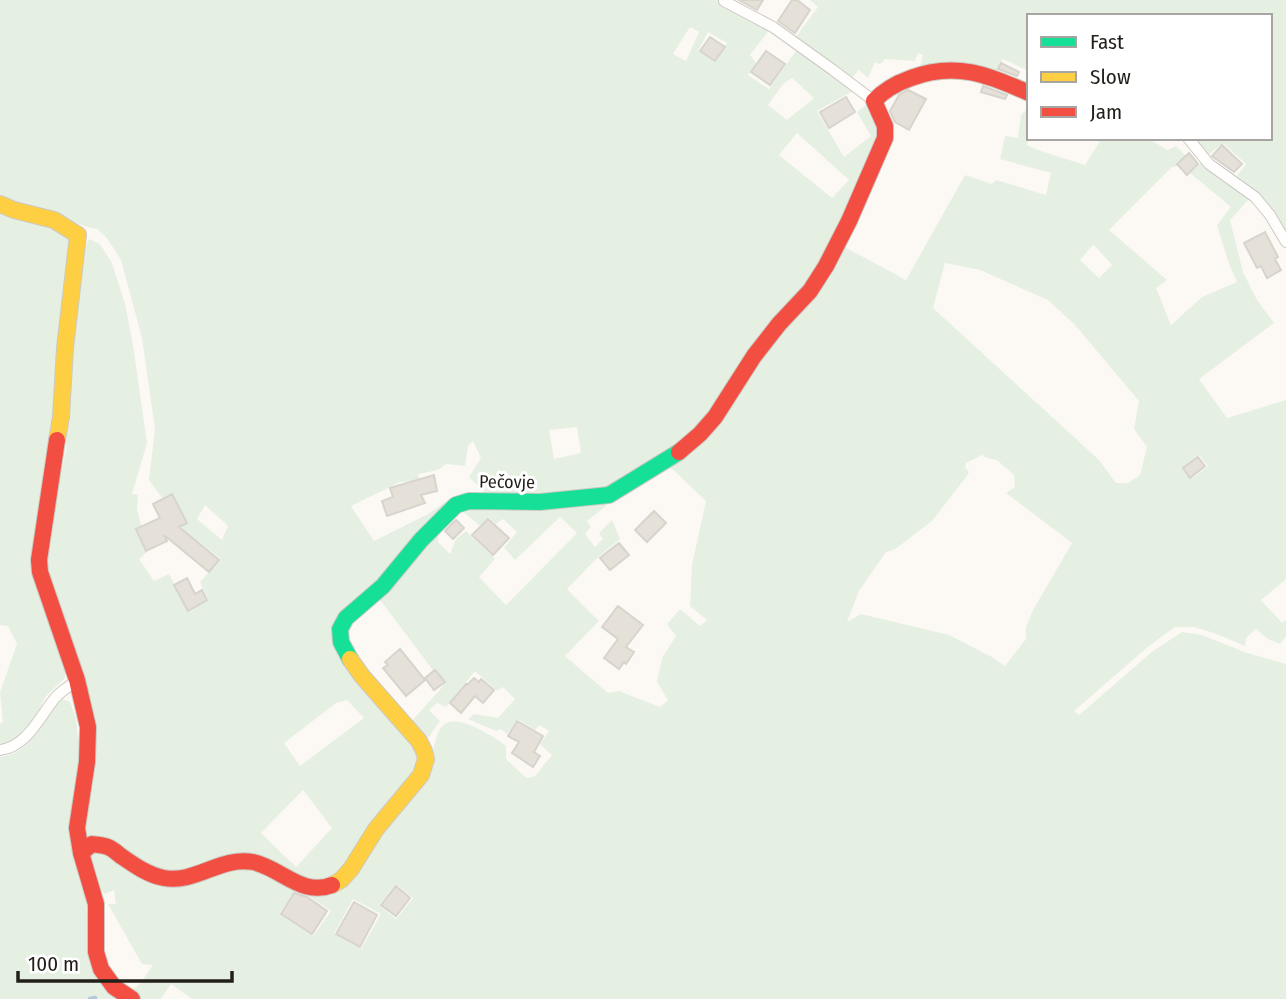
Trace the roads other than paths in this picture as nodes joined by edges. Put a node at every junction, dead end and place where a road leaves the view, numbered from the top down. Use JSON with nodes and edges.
{"nodes":[{"id":1,"x":724,"y":1,"type":"edge"},
{"id":2,"x":1027,"y":92,"type":"edge"},
{"id":3,"x":874,"y":101,"type":"junction"},
{"id":4,"x":1190,"y":140,"type":"edge"},
{"id":5,"x":0,"y":204,"type":"edge"},
{"id":6,"x":1286,"y":242,"type":"edge"},
{"id":7,"x":77,"y":680,"type":"junction"},
{"id":8,"x":0,"y":750,"type":"edge"},
{"id":9,"x":81,"y":853,"type":"junction"},
{"id":10,"x":132,"y":999,"type":"edge"}],
"edges":[{"from":1,"to":3,"type":"street"},
{"from":2,"to":3,"type":"street"},
{"from":3,"to":9,"type":"street","name":"Pečovje"},
{"from":4,"to":6,"type":"street"},
{"from":5,"to":7,"type":"street"},
{"from":7,"to":8,"type":"street"},
{"from":7,"to":9,"type":"street"},
{"from":9,"to":10,"type":"street"}]}
